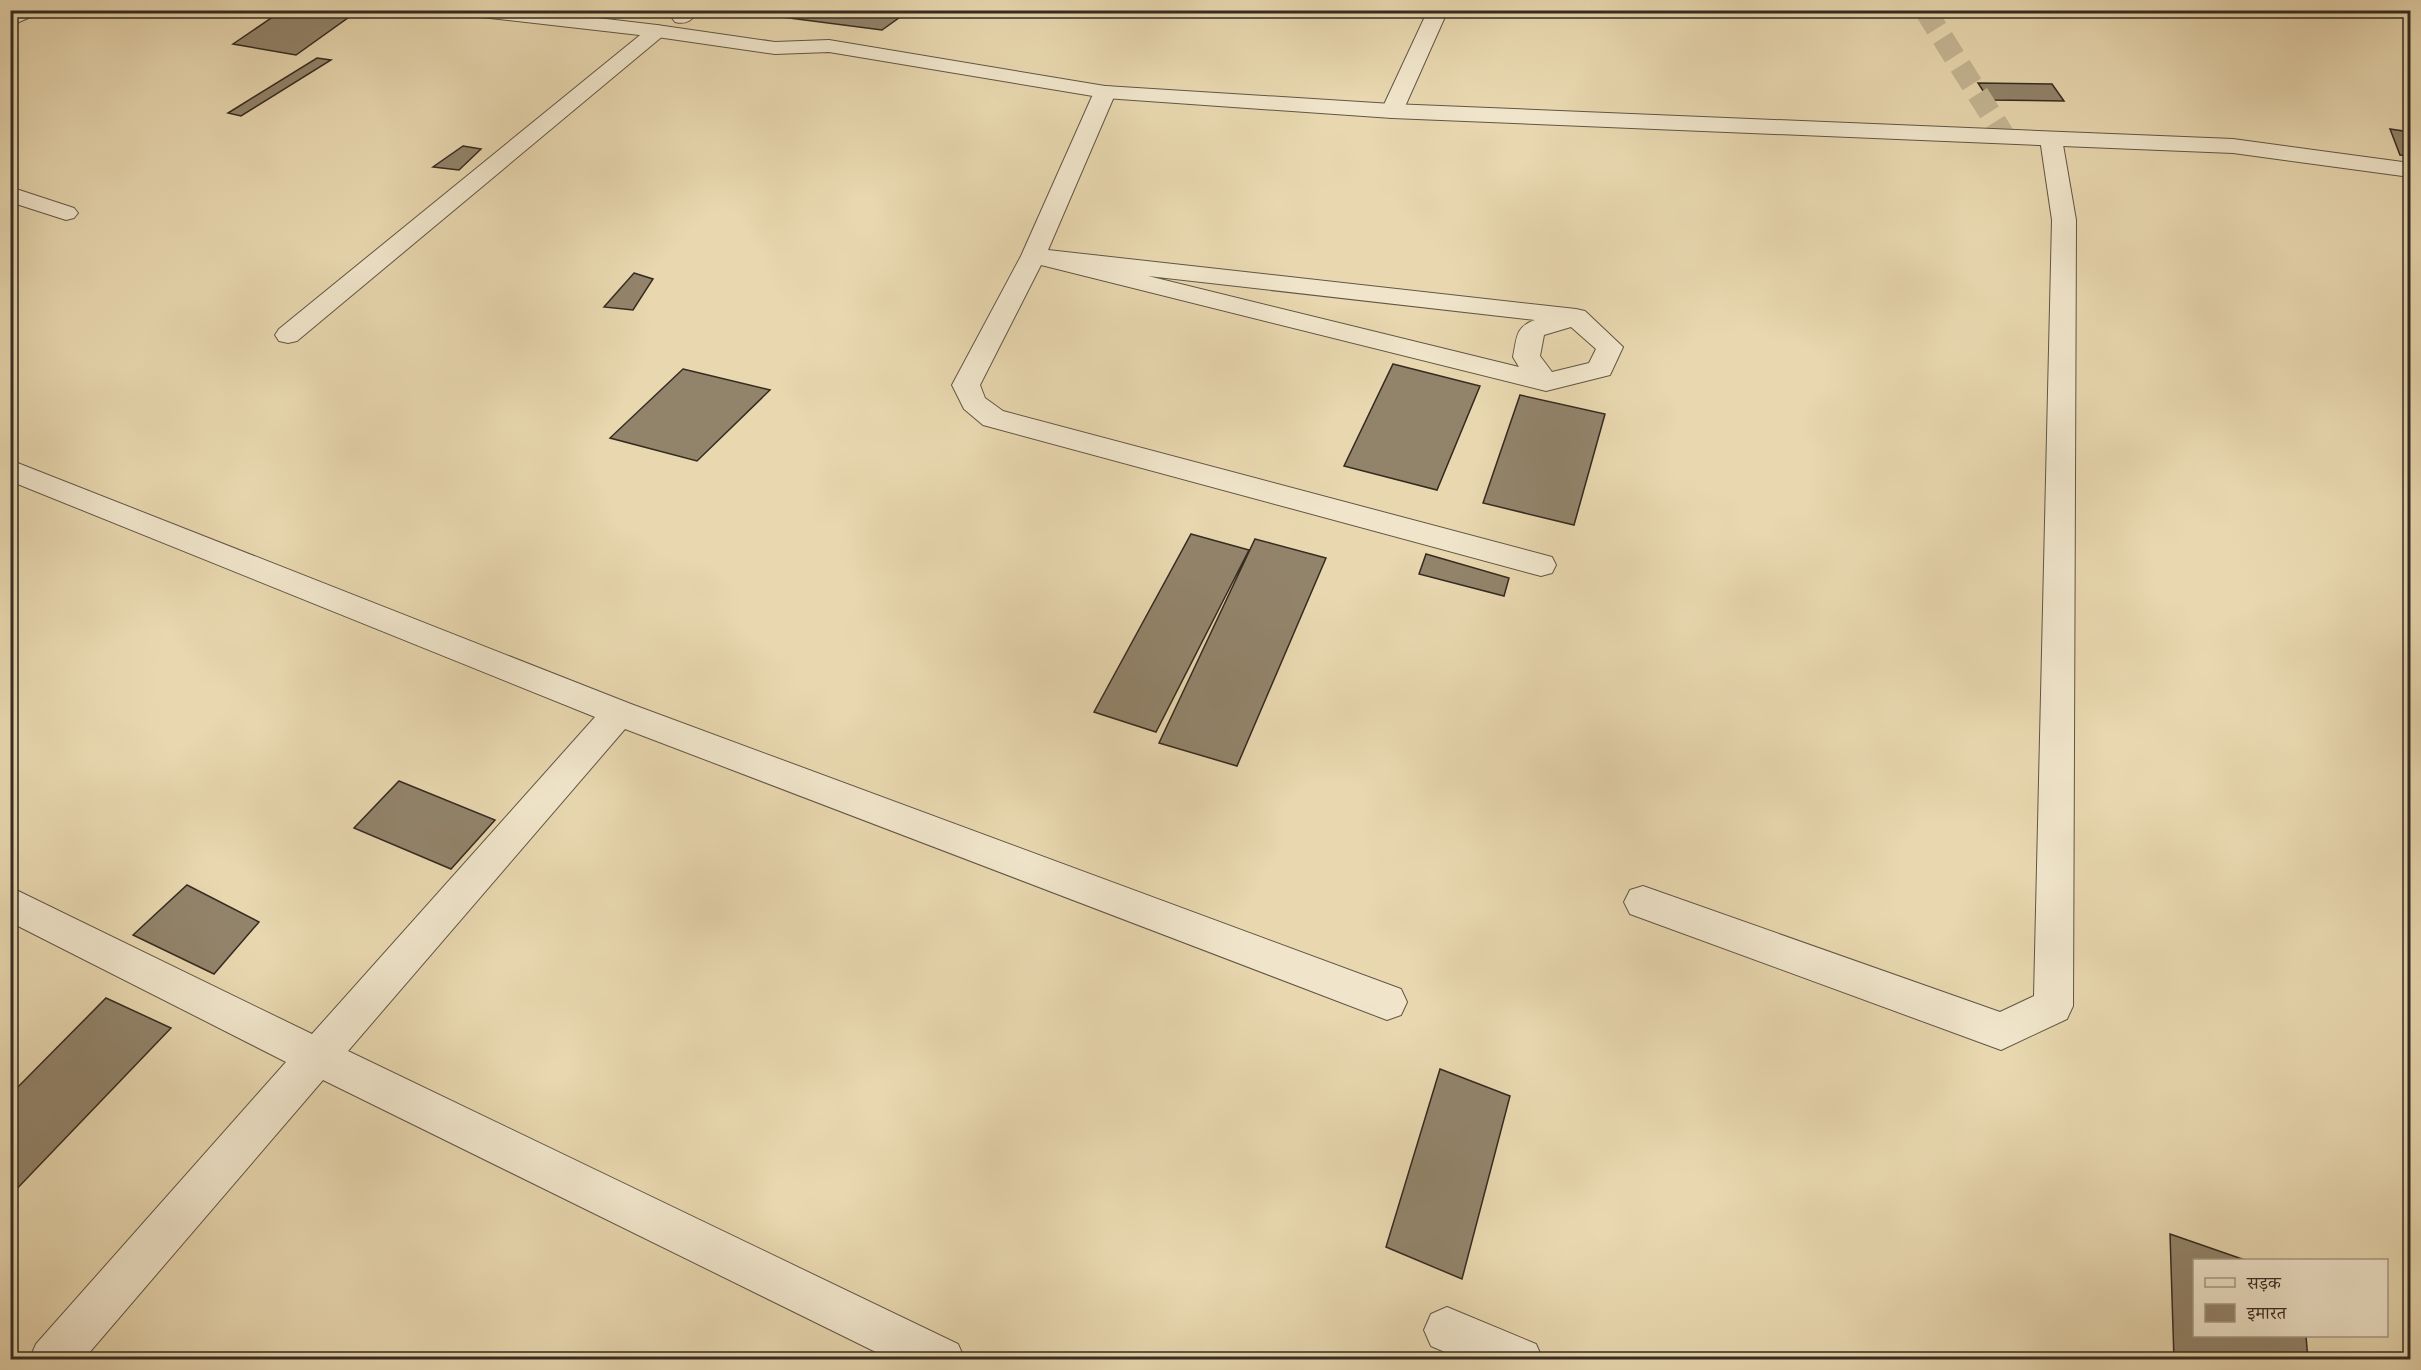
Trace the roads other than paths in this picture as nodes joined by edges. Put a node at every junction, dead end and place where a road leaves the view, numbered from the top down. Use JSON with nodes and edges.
{"nodes":[{"id":1,"x":30,"y":10,"type":"edge"},
{"id":2,"x":472,"y":10,"type":"edge"},
{"id":3,"x":617,"y":10,"type":"edge"},
{"id":4,"x":1438,"y":10,"type":"edge"},
{"id":5,"x":685,"y":14,"type":"edge"},
{"id":6,"x":10,"y":20,"type":"edge"},
{"id":7,"x":657,"y":31,"type":"junction"},
{"id":8,"x":829,"y":46,"type":"junction"},
{"id":9,"x":1104,"y":92,"type":"junction"},
{"id":10,"x":1392,"y":111,"type":"junction"},
{"id":11,"x":2051,"y":139,"type":"junction"},
{"id":12,"x":2410,"y":170,"type":"edge"},
{"id":13,"x":10,"y":194,"type":"edge"},
{"id":14,"x":66,"y":213,"type":"dead end"},
{"id":15,"x":1033,"y":256,"type":"junction"},
{"id":16,"x":1576,"y":317,"type":"junction"},
{"id":17,"x":288,"y":335,"type":"dead end"},
{"id":18,"x":1546,"y":382,"type":"junction"},
{"id":19,"x":10,"y":471,"type":"edge"},
{"id":20,"x":1541,"y":565,"type":"dead end"},
{"id":21,"x":619,"y":713,"type":"junction"},
{"id":22,"x":1643,"y":902,"type":"dead end"},
{"id":23,"x":10,"y":903,"type":"edge"},
{"id":24,"x":1387,"y":1002,"type":"dead end"},
{"id":25,"x":317,"y":1057,"type":"junction"},
{"id":26,"x":1447,"y":1330,"type":"dead end"},
{"id":27,"x":52,"y":1359,"type":"edge"},
{"id":28,"x":942,"y":1359,"type":"edge"},
{"id":29,"x":1520,"y":1359,"type":"edge"}],
"edges":[{"from":1,"to":6,"type":"street"},
{"from":2,"to":7,"type":"street"},
{"from":3,"to":5,"type":"street"},
{"from":4,"to":10,"type":"street"},
{"from":5,"to":8,"type":"street"},
{"from":7,"to":8,"type":"street"},
{"from":7,"to":17,"type":"street"},
{"from":8,"to":9,"type":"street"},
{"from":9,"to":10,"type":"street"},
{"from":9,"to":15,"type":"street"},
{"from":10,"to":11,"type":"street"},
{"from":11,"to":12,"type":"street"},
{"from":11,"to":22,"type":"street"},
{"from":13,"to":14,"type":"street"},
{"from":15,"to":16,"type":"street"},
{"from":15,"to":18,"type":"street"},
{"from":15,"to":20,"type":"street"},
{"from":16,"to":18,"type":"street"},
{"from":16,"to":18,"type":"street"},
{"from":19,"to":21,"type":"street"},
{"from":21,"to":24,"type":"street"},
{"from":21,"to":25,"type":"street"},
{"from":23,"to":25,"type":"street"},
{"from":25,"to":27,"type":"street"},
{"from":25,"to":28,"type":"street"},
{"from":26,"to":29,"type":"street"}]}
